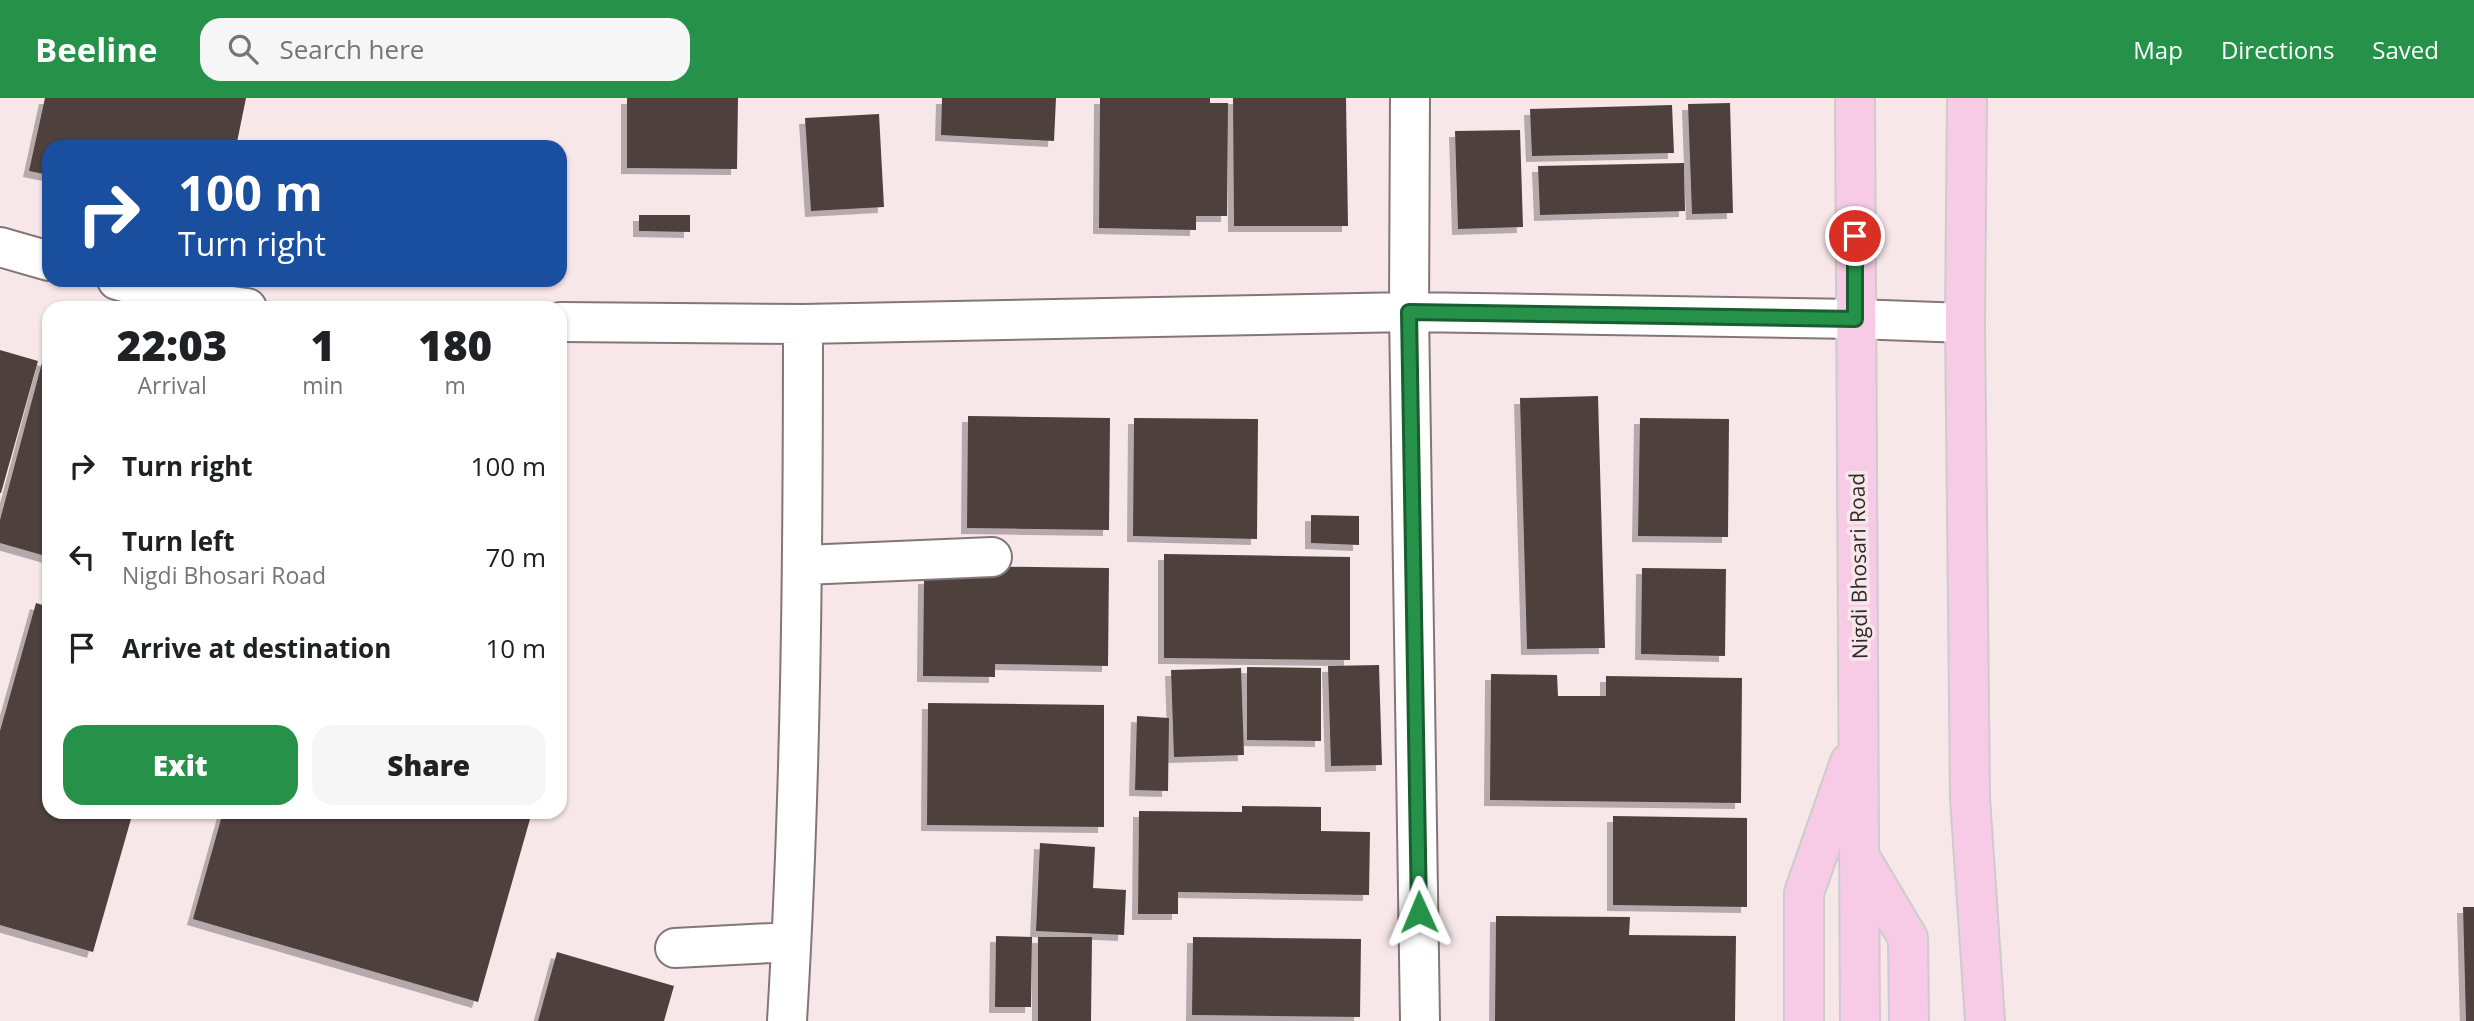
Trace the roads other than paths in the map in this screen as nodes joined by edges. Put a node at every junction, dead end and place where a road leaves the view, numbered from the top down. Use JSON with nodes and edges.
{"nodes":[{"id":1,"x":1410,"y":98,"type":"edge"},
{"id":2,"x":1855,"y":98,"type":"edge"},
{"id":3,"x":1967,"y":98,"type":"edge"},
{"id":4,"x":0,"y":247,"type":"edge"},
{"id":5,"x":42,"y":259,"type":"edge"},
{"id":6,"x":142,"y":287,"type":"edge"},
{"id":7,"x":194,"y":301,"type":"edge"},
{"id":8,"x":1409,"y":312,"type":"junction"},
{"id":9,"x":1855,"y":319,"type":"junction"},
{"id":10,"x":567,"y":322,"type":"edge"},
{"id":11,"x":1965,"y":323,"type":"junction"},
{"id":12,"x":803,"y":324,"type":"junction"},
{"id":13,"x":992,"y":557,"type":"dead end"},
{"id":14,"x":803,"y":565,"type":"junction"},
{"id":15,"x":1859,"y":736,"type":"junction"},
{"id":16,"x":1861,"y":859,"type":"junction"},
{"id":17,"x":791,"y":942,"type":"junction"},
{"id":18,"x":675,"y":948,"type":"dead end"},
{"id":19,"x":1983,"y":981,"type":"junction"},
{"id":20,"x":786,"y":1021,"type":"edge"},
{"id":21,"x":1420,"y":1021,"type":"edge"},
{"id":22,"x":1804,"y":1021,"type":"edge"},
{"id":23,"x":1860,"y":1021,"type":"edge"},
{"id":24,"x":1909,"y":1021,"type":"edge"},
{"id":25,"x":1985,"y":1021,"type":"edge"},
{"id":26,"x":1998,"y":1021,"type":"edge"}],
"edges":[{"from":1,"to":8,"type":"lane"},
{"from":2,"to":9,"type":"main road","name":"Nigdi Bhosari Road"},
{"from":3,"to":11,"type":"main road"},
{"from":4,"to":5,"type":"lane"},
{"from":6,"to":7,"type":"lane"},
{"from":8,"to":9,"type":"lane"},
{"from":8,"to":12,"type":"lane"},
{"from":8,"to":21,"type":"lane"},
{"from":9,"to":11,"type":"lane"},
{"from":9,"to":15,"type":"main road","name":"Nigdi Bhosari Road"},
{"from":10,"to":12,"type":"lane"},
{"from":11,"to":19,"type":"main road"},
{"from":12,"to":14,"type":"lane"},
{"from":13,"to":14,"type":"lane"},
{"from":14,"to":17,"type":"lane"},
{"from":15,"to":16,"type":"main road","name":"Nigdi Bhosari Road"},
{"from":15,"to":22,"type":"main road"},
{"from":16,"to":23,"type":"main road"},
{"from":16,"to":24,"type":"main road","name":"Nigdi Bhosari Road"},
{"from":17,"to":18,"type":"lane"},
{"from":17,"to":20,"type":"lane"},
{"from":19,"to":25,"type":"main road"},
{"from":19,"to":26,"type":"main road"}]}
